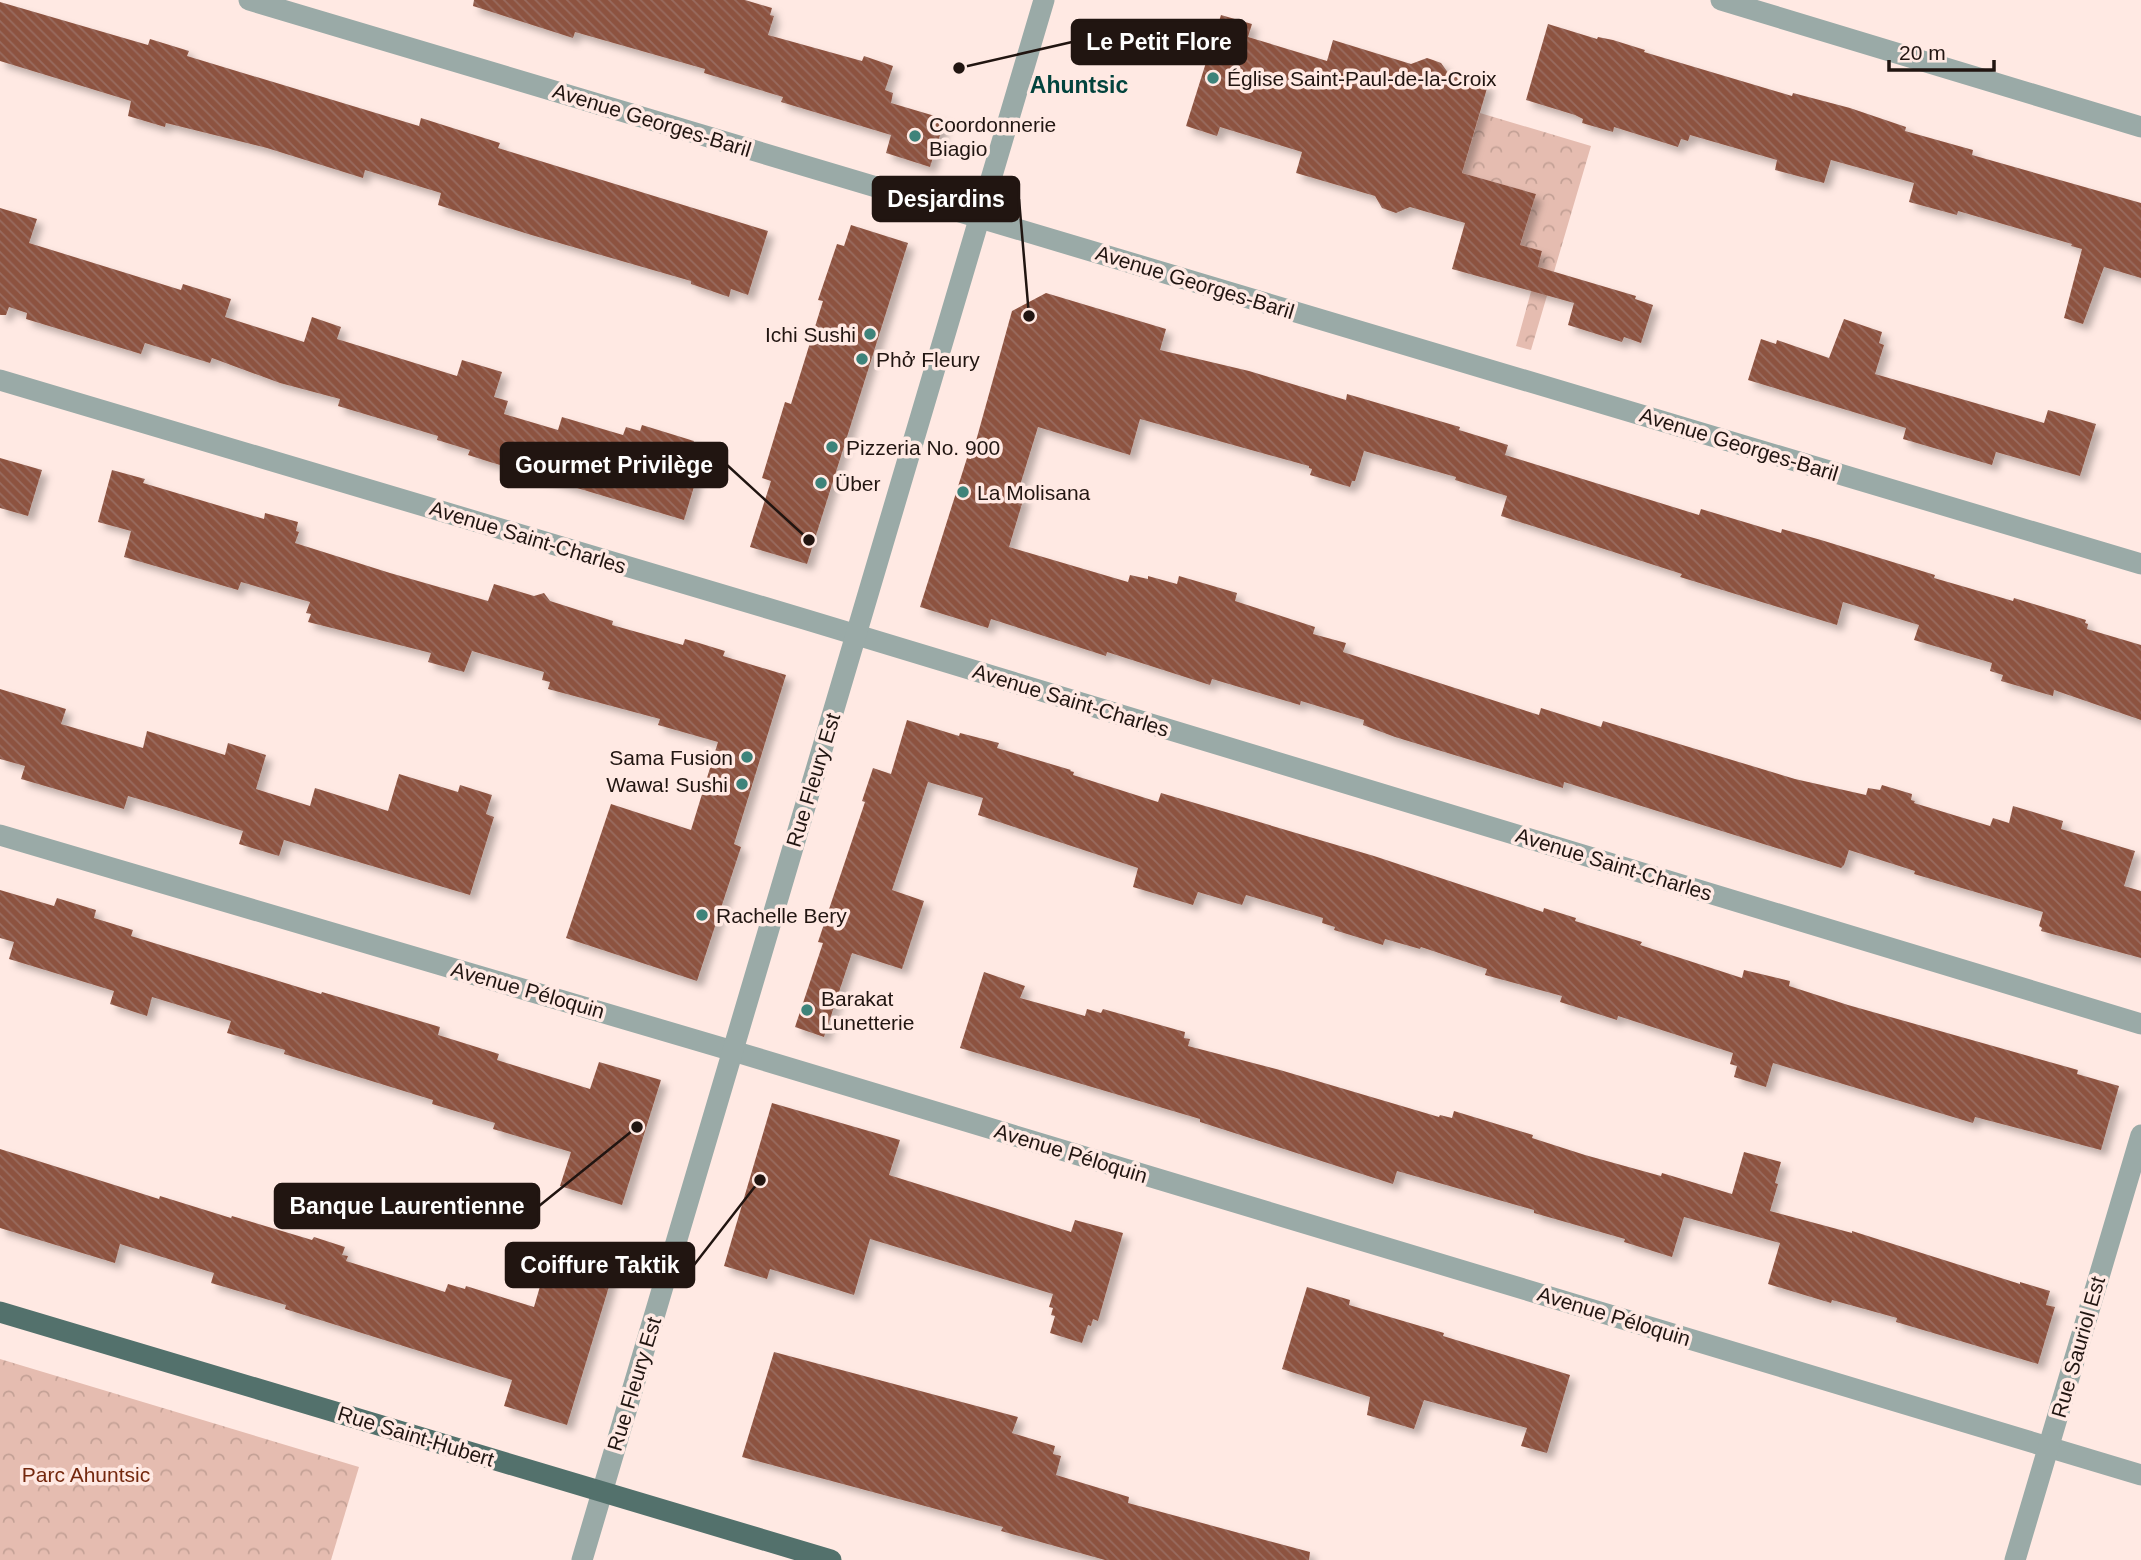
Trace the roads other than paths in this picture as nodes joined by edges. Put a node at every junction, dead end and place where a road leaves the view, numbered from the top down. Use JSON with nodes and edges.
{"nodes":[{"id":1,"x":249,"y":0,"type":"edge"},
{"id":2,"x":1044,"y":0,"type":"edge"},
{"id":3,"x":1721,"y":0,"type":"edge"},
{"id":4,"x":2141,"y":127,"type":"edge"},
{"id":5,"x":979,"y":218,"type":"junction"},
{"id":6,"x":0,"y":380,"type":"edge"},
{"id":7,"x":2141,"y":564,"type":"edge"},
{"id":8,"x":856,"y":635,"type":"junction"},
{"id":9,"x":0,"y":835,"type":"edge"},
{"id":10,"x":2141,"y":1024,"type":"edge"},
{"id":11,"x":733,"y":1051,"type":"junction"},
{"id":12,"x":2141,"y":1135,"type":"edge"},
{"id":13,"x":0,"y":1312,"type":"edge"},
{"id":14,"x":2049,"y":1447,"type":"junction"},
{"id":15,"x":2141,"y":1475,"type":"edge"},
{"id":16,"x":602,"y":1491,"type":"junction"},
{"id":17,"x":582,"y":1560,"type":"edge"},
{"id":18,"x":831,"y":1560,"type":"edge"},
{"id":19,"x":2015,"y":1560,"type":"edge"}],
"edges":[{"from":1,"to":5,"type":"street","name":"Avenue Georges-Baril"},
{"from":2,"to":5,"type":"street","name":"Rue Fleury Est"},
{"from":3,"to":4,"type":"street"},
{"from":5,"to":7,"type":"street","name":"Avenue Georges-Baril"},
{"from":5,"to":8,"type":"street","name":"Rue Fleury Est"},
{"from":6,"to":8,"type":"street","name":"Avenue Saint-Charles"},
{"from":8,"to":10,"type":"street","name":"Avenue Saint-Charles"},
{"from":8,"to":11,"type":"street","name":"Rue Fleury Est"},
{"from":9,"to":11,"type":"street","name":"Avenue Péloquin"},
{"from":11,"to":14,"type":"street","name":"Avenue Péloquin"},
{"from":11,"to":16,"type":"street","name":"Rue Fleury Est"},
{"from":12,"to":14,"type":"street","name":"Rue Sauriol Est"},
{"from":13,"to":16,"type":"main road","name":"Rue Saint-Hubert"},
{"from":14,"to":15,"type":"street","name":"Avenue Péloquin"},
{"from":14,"to":19,"type":"street","name":"Rue Sauriol Est"},
{"from":16,"to":17,"type":"street","name":"Rue Fleury Est"},
{"from":16,"to":18,"type":"main road","name":"Rue Saint-Hubert"}]}
